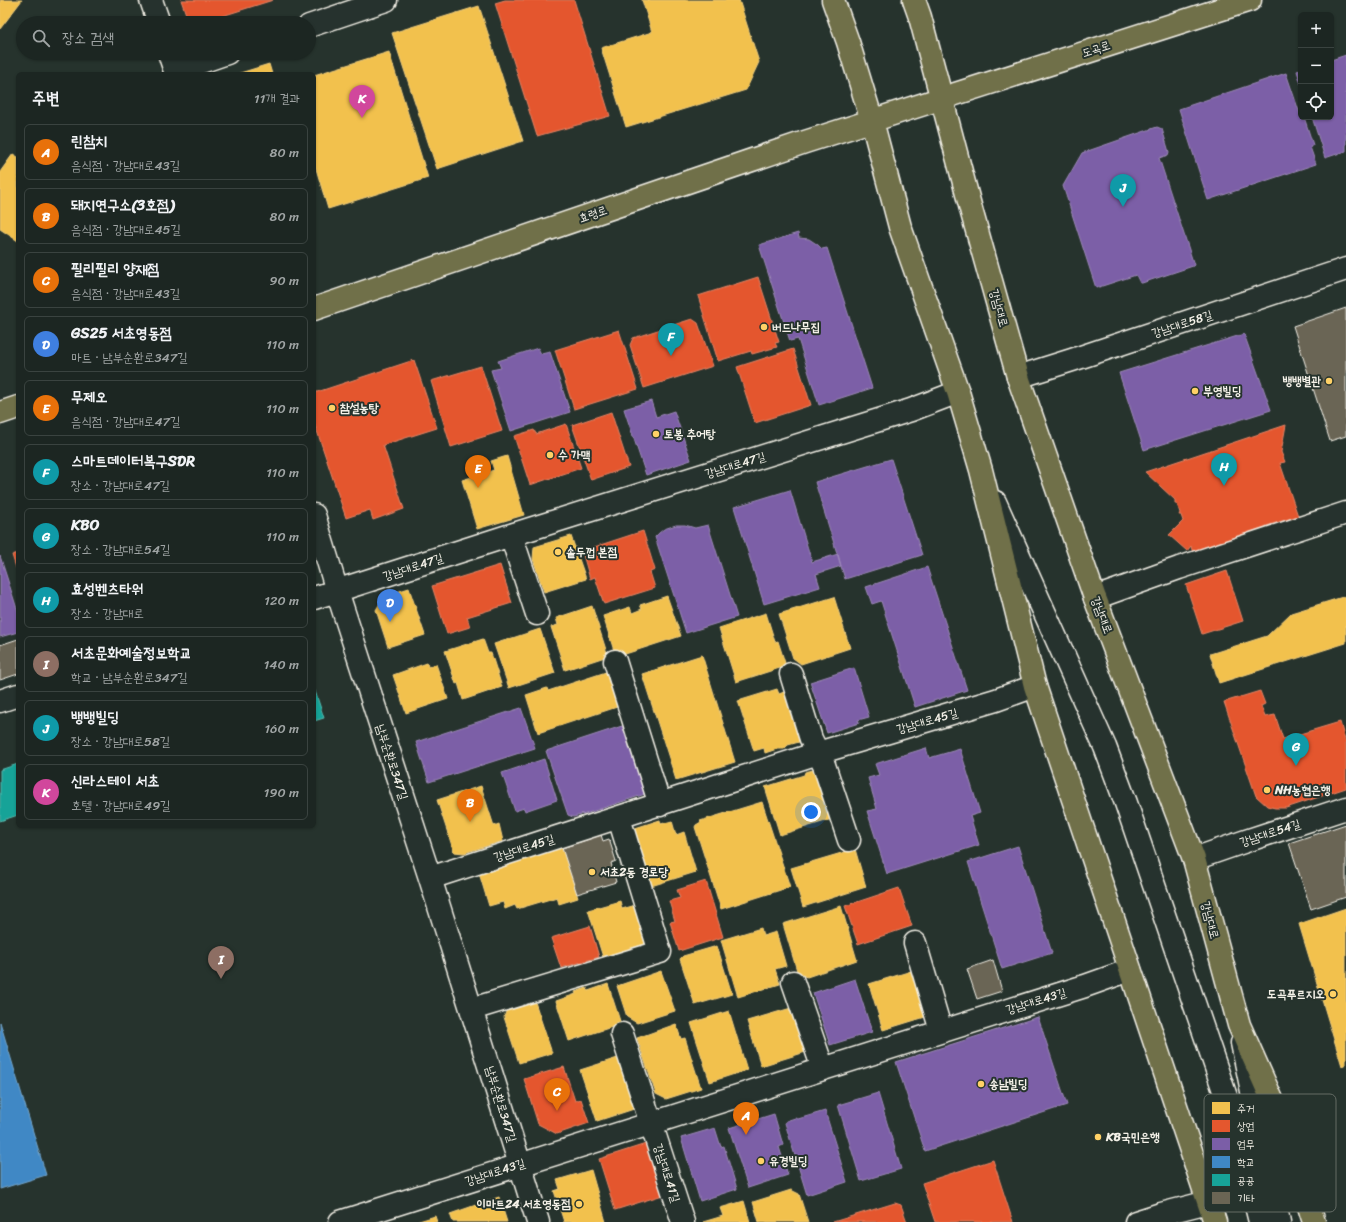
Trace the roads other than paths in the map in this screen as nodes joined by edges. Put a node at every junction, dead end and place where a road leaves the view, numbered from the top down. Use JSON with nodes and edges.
{"nodes":[{"id":1,"x":151,"y":0,"type":"edge"},
{"id":2,"x":386,"y":0,"type":"edge"},
{"id":3,"x":833,"y":0,"type":"edge"},
{"id":4,"x":914,"y":0,"type":"edge"},
{"id":5,"x":1250,"y":0,"type":"edge"},
{"id":6,"x":157,"y":16,"type":"edge"},
{"id":7,"x":316,"y":24,"type":"edge"},
{"id":8,"x":198,"y":60,"type":"edge"},
{"id":9,"x":173,"y":66,"type":"edge"},
{"id":10,"x":942,"y":98,"type":"junction"},
{"id":11,"x":872,"y":121,"type":"junction"},
{"id":12,"x":1346,"y":269,"type":"edge"},
{"id":13,"x":316,"y":308,"type":"edge"},
{"id":14,"x":1018,"y":376,"type":"junction"},
{"id":15,"x":958,"y":392,"type":"junction"},
{"id":16,"x":16,"y":408,"type":"edge"},
{"id":17,"x":0,"y":413,"type":"edge"},
{"id":18,"x":981,"y":470,"type":"junction"},
{"id":19,"x":1346,"y":513,"type":"edge"},
{"id":20,"x":316,"y":521,"type":"edge"},
{"id":21,"x":511,"y":535,"type":"junction"},
{"id":22,"x":336,"y":591,"type":"junction"},
{"id":23,"x":316,"y":597,"type":"edge"},
{"id":24,"x":1095,"y":598,"type":"junction"},
{"id":25,"x":537,"y":614,"type":"dead end"},
{"id":26,"x":615,"y":661,"type":"dead end"},
{"id":27,"x":791,"y":674,"type":"dead end"},
{"id":28,"x":1034,"y":686,"type":"junction"},
{"id":29,"x":16,"y":696,"type":"edge"},
{"id":30,"x":0,"y":701,"type":"edge"},
{"id":31,"x":818,"y":753,"type":"junction"},
{"id":32,"x":660,"y":805,"type":"junction"},
{"id":33,"x":1346,"y":808,"type":"edge"},
{"id":34,"x":619,"y":818,"type":"junction"},
{"id":35,"x":849,"y":840,"type":"dead end"},
{"id":36,"x":1194,"y":859,"type":"junction"},
{"id":37,"x":430,"y":878,"type":"junction"},
{"id":38,"x":915,"y":943,"type":"dead end"},
{"id":39,"x":1130,"y":970,"type":"junction"},
{"id":40,"x":793,"y":982,"type":"dead end"},
{"id":41,"x":472,"y":1009,"type":"junction"},
{"id":42,"x":1238,"y":1025,"type":"junction"},
{"id":43,"x":941,"y":1031,"type":"junction"},
{"id":44,"x":622,"y":1034,"type":"dead end"},
{"id":45,"x":823,"y":1069,"type":"junction"},
{"id":46,"x":1225,"y":1094,"type":"edge"},
{"id":47,"x":1252,"y":1094,"type":"edge"},
{"id":48,"x":1269,"y":1094,"type":"edge"},
{"id":49,"x":652,"y":1124,"type":"junction"},
{"id":50,"x":520,"y":1164,"type":"junction"},
{"id":51,"x":1204,"y":1188,"type":"edge"},
{"id":52,"x":1212,"y":1212,"type":"edge"},
{"id":53,"x":1258,"y":1212,"type":"edge"},
{"id":54,"x":1276,"y":1212,"type":"edge"},
{"id":55,"x":1311,"y":1212,"type":"edge"},
{"id":56,"x":340,"y":1222,"type":"edge"},
{"id":57,"x":538,"y":1222,"type":"edge"},
{"id":58,"x":683,"y":1222,"type":"edge"},
{"id":59,"x":1136,"y":1222,"type":"edge"},
{"id":60,"x":1260,"y":1222,"type":"edge"},
{"id":61,"x":1278,"y":1222,"type":"edge"},
{"id":62,"x":1314,"y":1222,"type":"edge"}],
"edges":[{"from":1,"to":6,"type":"street"},
{"from":2,"to":7,"type":"street"},
{"from":3,"to":11,"type":"main road"},
{"from":4,"to":10,"type":"main road","name":"강남대로"},
{"from":5,"to":10,"type":"main road","name":"도곡로"},
{"from":8,"to":9,"type":"street"},
{"from":10,"to":11,"type":"main road","name":"도곡로"},
{"from":10,"to":14,"type":"main road","name":"강남대로"},
{"from":11,"to":13,"type":"main road","name":"효령로"},
{"from":11,"to":15,"type":"main road"},
{"from":12,"to":14,"type":"street","name":"강남대로58길"},
{"from":14,"to":24,"type":"main road","name":"강남대로"},
{"from":15,"to":18,"type":"main road"},
{"from":15,"to":21,"type":"street","name":"강남대로47길"},
{"from":16,"to":17,"type":"main road"},
{"from":18,"to":28,"type":"main road"},
{"from":18,"to":46,"type":"street"},
{"from":19,"to":24,"type":"street"},
{"from":20,"to":22,"type":"street","name":"남부순환로347길"},
{"from":21,"to":22,"type":"street","name":"강남대로47길"},
{"from":21,"to":25,"type":"street"},
{"from":22,"to":23,"type":"street","name":"강남대로47길"},
{"from":22,"to":37,"type":"street","name":"남부순환로347길"},
{"from":24,"to":36,"type":"main road","name":"강남대로"},
{"from":26,"to":32,"type":"street"},
{"from":27,"to":31,"type":"street"},
{"from":28,"to":31,"type":"street","name":"강남대로45길"},
{"from":28,"to":39,"type":"main road"},
{"from":29,"to":30,"type":"street"},
{"from":31,"to":32,"type":"street","name":"강남대로45길"},
{"from":31,"to":35,"type":"street"},
{"from":32,"to":34,"type":"street","name":"강남대로45길"},
{"from":33,"to":36,"type":"street","name":"강남대로54길"},
{"from":34,"to":37,"type":"street","name":"강남대로45길"},
{"from":34,"to":41,"type":"street"},
{"from":36,"to":42,"type":"main road","name":"강남대로"},
{"from":37,"to":41,"type":"street","name":"남부순환로347길"},
{"from":38,"to":43,"type":"street"},
{"from":39,"to":43,"type":"street","name":"강남대로43길"},
{"from":39,"to":51,"type":"main road"},
{"from":40,"to":45,"type":"street"},
{"from":41,"to":50,"type":"street","name":"남부순환로347길"},
{"from":42,"to":47,"type":"street"},
{"from":42,"to":48,"type":"main road","name":"강남대로"},
{"from":43,"to":45,"type":"street","name":"강남대로43길"},
{"from":44,"to":49,"type":"street"},
{"from":45,"to":49,"type":"street","name":"강남대로43길"},
{"from":49,"to":50,"type":"street","name":"강남대로43길"},
{"from":49,"to":58,"type":"street","name":"강남대로41길"},
{"from":50,"to":56,"type":"street","name":"강남대로43길"},
{"from":50,"to":57,"type":"street","name":"남부순환로347길"},
{"from":52,"to":59,"type":"street"},
{"from":53,"to":60,"type":"street"},
{"from":54,"to":61,"type":"street"},
{"from":55,"to":62,"type":"main road","name":"강남대로"}]}
